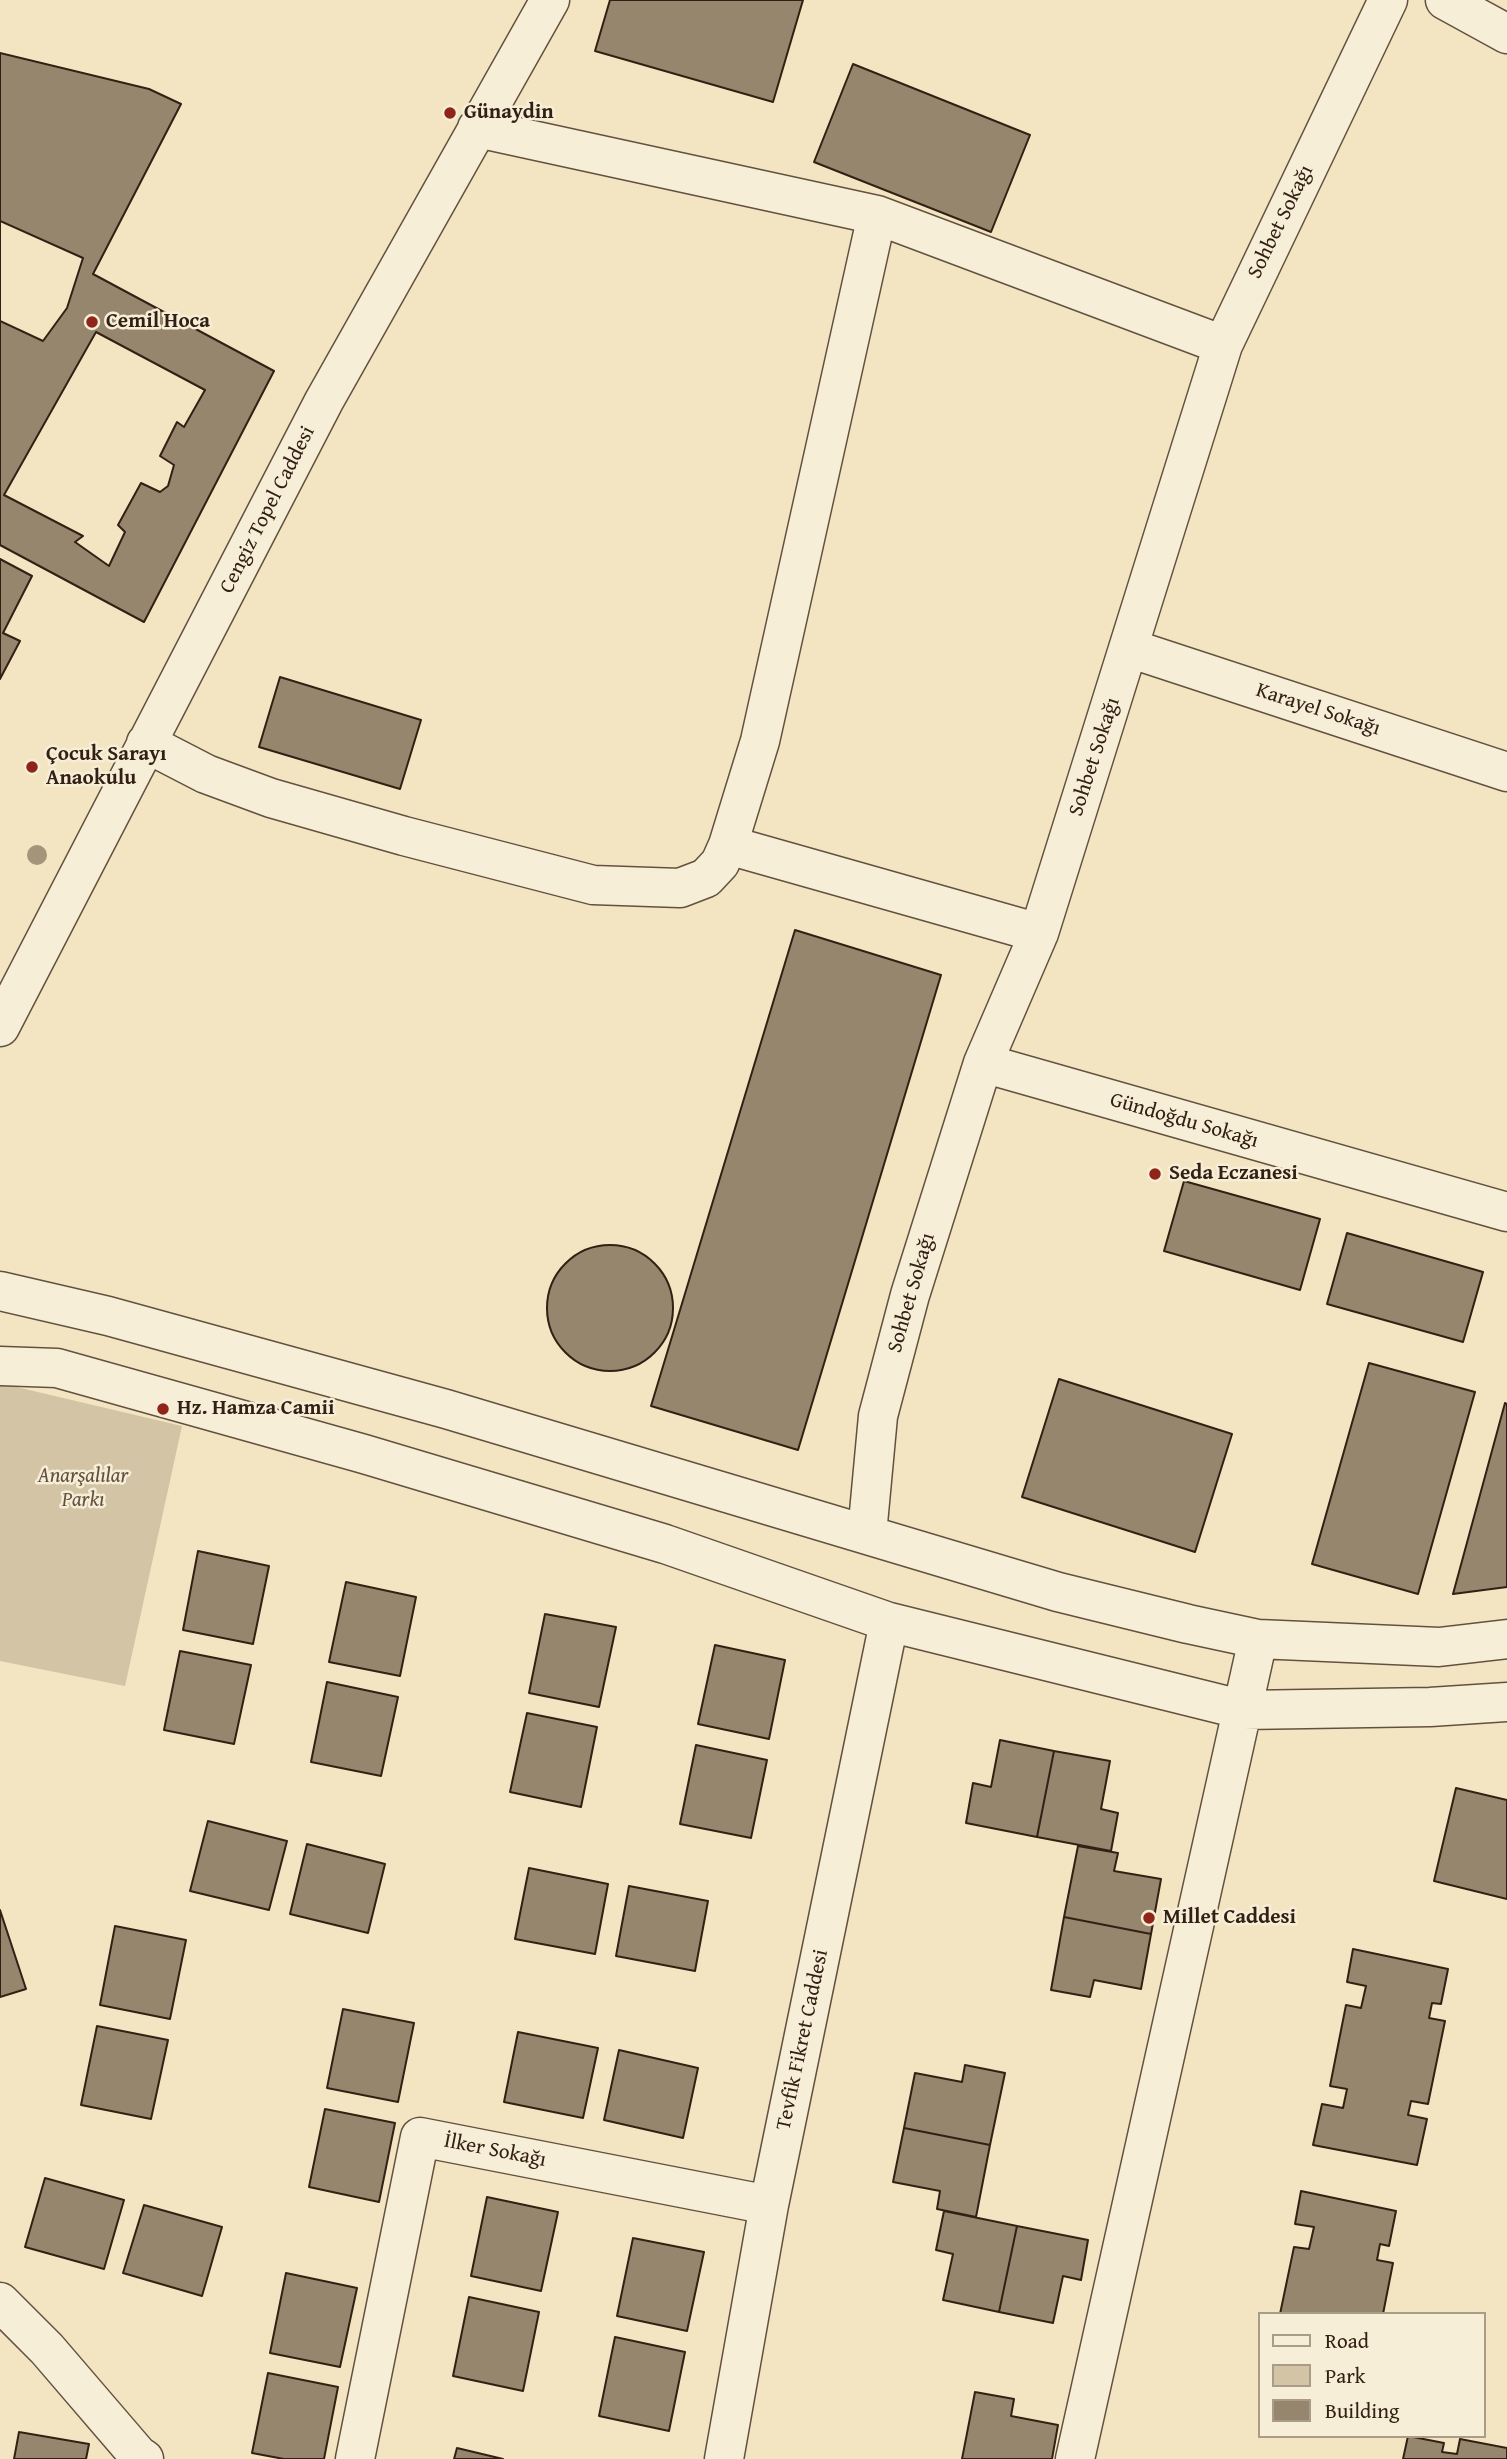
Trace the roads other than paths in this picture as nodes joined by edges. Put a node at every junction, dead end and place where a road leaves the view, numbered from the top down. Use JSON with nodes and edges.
{"nodes":[{"id":1,"x":550,"y":0,"type":"edge"},
{"id":2,"x":1388,"y":0,"type":"edge"},
{"id":3,"x":477,"y":128,"type":"junction"},
{"id":4,"x":877,"y":215,"type":"junction"},
{"id":5,"x":1223,"y":345,"type":"junction"},
{"id":6,"x":1129,"y":648,"type":"junction"},
{"id":7,"x":146,"y":743,"type":"junction"},
{"id":8,"x":1507,"y":772,"type":"edge"},
{"id":9,"x":728,"y":845,"type":"junction"},
{"id":10,"x":1039,"y":933,"type":"junction"},
{"id":11,"x":0,"y":1027,"type":"edge"},
{"id":12,"x":983,"y":1063,"type":"junction"},
{"id":13,"x":1507,"y":1212,"type":"edge"},
{"id":14,"x":0,"y":1292,"type":"edge"},
{"id":15,"x":0,"y":1366,"type":"edge"},
{"id":16,"x":867,"y":1534,"type":"junction"},
{"id":17,"x":889,"y":1622,"type":"junction"},
{"id":18,"x":1258,"y":1639,"type":"junction"},
{"id":19,"x":1507,"y":1639,"type":"edge"},
{"id":20,"x":1507,"y":1702,"type":"edge"},
{"id":21,"x":1244,"y":1710,"type":"junction"},
{"id":22,"x":769,"y":2205,"type":"junction"},
{"id":23,"x":0,"y":2302,"type":"edge"},
{"id":24,"x":144,"y":2459,"type":"edge"},
{"id":25,"x":355,"y":2459,"type":"edge"},
{"id":26,"x":724,"y":2459,"type":"edge"},
{"id":27,"x":1075,"y":2459,"type":"edge"}],
"edges":[{"from":1,"to":3,"type":"street","name":"Cengiz Topel Caddesi"},
{"from":2,"to":5,"type":"street","name":"Sohbet Sokağı"},
{"from":3,"to":4,"type":"street"},
{"from":3,"to":7,"type":"street","name":"Cengiz Topel Caddesi"},
{"from":4,"to":5,"type":"street"},
{"from":4,"to":9,"type":"street"},
{"from":5,"to":6,"type":"street","name":"Sohbet Sokağı"},
{"from":6,"to":8,"type":"street","name":"Karayel Sokağı"},
{"from":6,"to":10,"type":"street","name":"Sohbet Sokağı"},
{"from":7,"to":9,"type":"street"},
{"from":7,"to":11,"type":"street","name":"Cengiz Topel Caddesi"},
{"from":9,"to":10,"type":"street"},
{"from":10,"to":12,"type":"street","name":"Sohbet Sokağı"},
{"from":12,"to":13,"type":"street","name":"Gündoğdu Sokağı"},
{"from":12,"to":16,"type":"street","name":"Sohbet Sokağı"},
{"from":14,"to":16,"type":"street"},
{"from":15,"to":17,"type":"street"},
{"from":16,"to":18,"type":"street"},
{"from":17,"to":21,"type":"street"},
{"from":17,"to":22,"type":"street","name":"Tevfik Fikret Caddesi"},
{"from":18,"to":19,"type":"street"},
{"from":18,"to":21,"type":"street"},
{"from":20,"to":21,"type":"street"},
{"from":21,"to":27,"type":"street"},
{"from":22,"to":25,"type":"street","name":"İlker Sokağı"},
{"from":22,"to":26,"type":"street","name":"Tevfik Fikret Caddesi"},
{"from":23,"to":24,"type":"street"}]}
